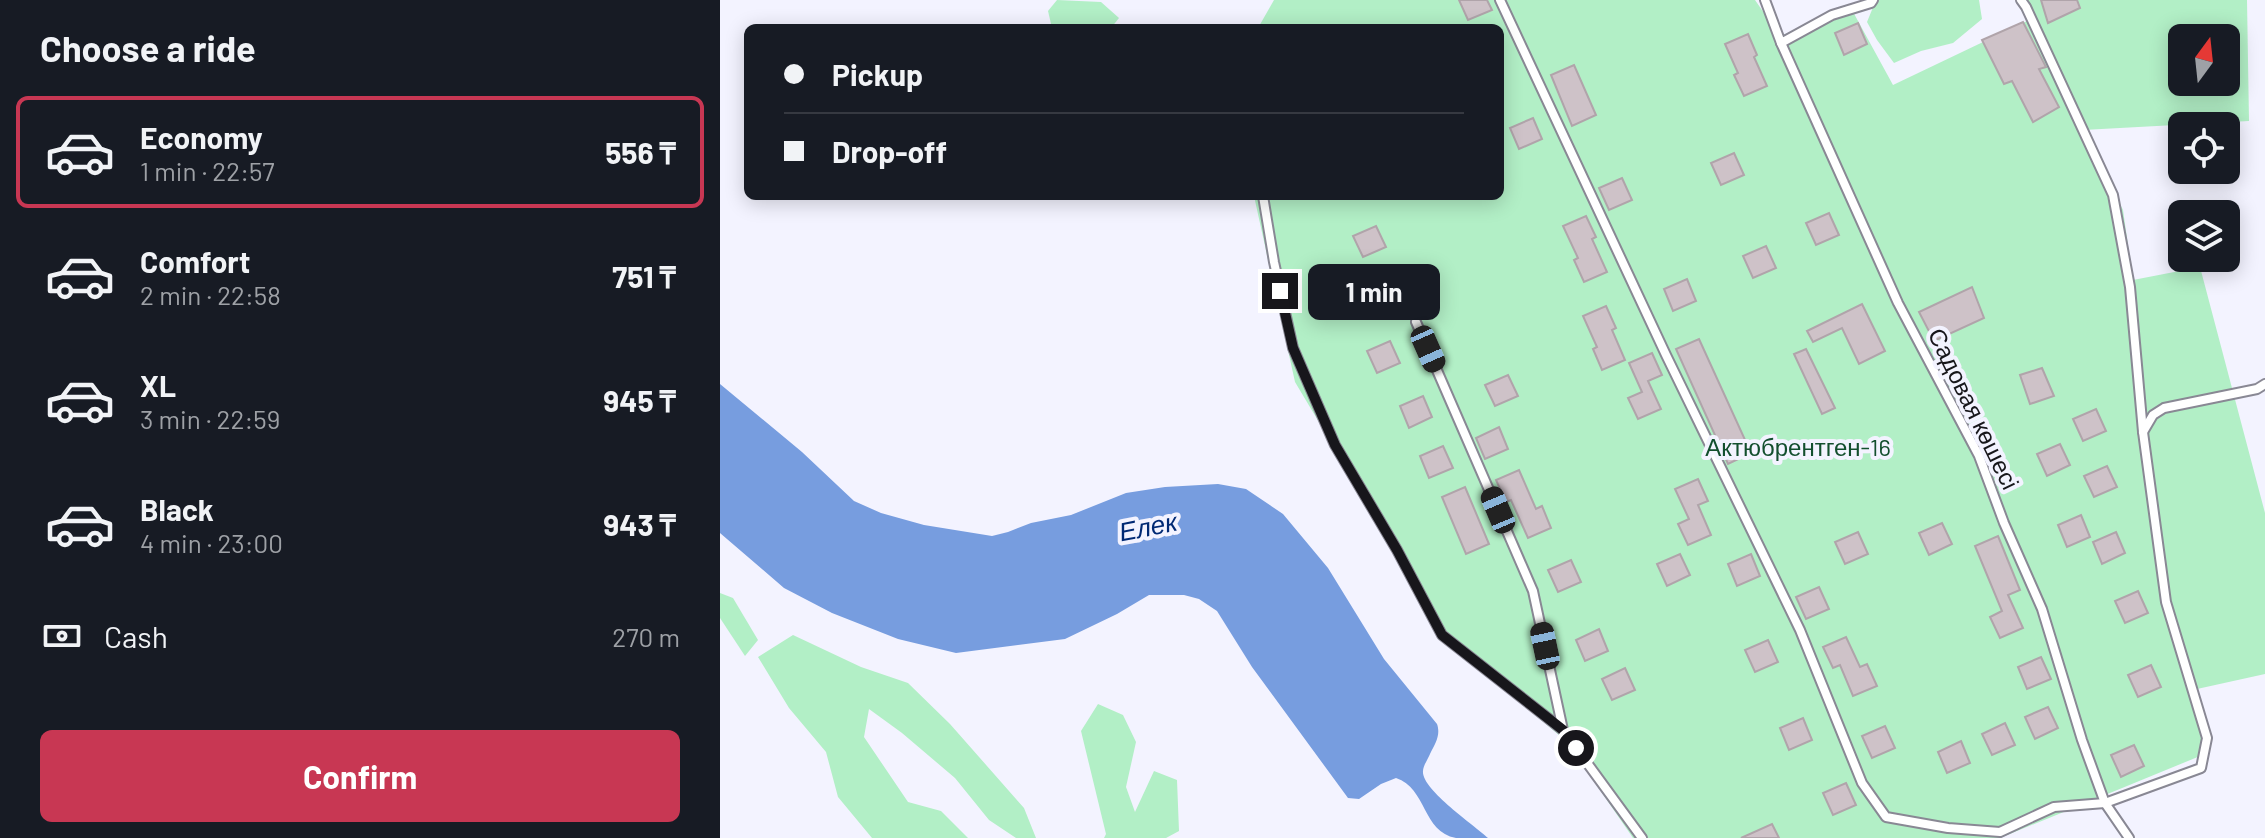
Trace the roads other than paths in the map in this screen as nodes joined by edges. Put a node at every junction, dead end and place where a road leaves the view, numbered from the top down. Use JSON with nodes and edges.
{"nodes":[{"id":1,"x":1500,"y":0,"type":"edge"},
{"id":2,"x":1765,"y":0,"type":"edge"},
{"id":3,"x":1873,"y":0,"type":"edge"},
{"id":4,"x":2021,"y":0,"type":"edge"},
{"id":5,"x":1781,"y":43,"type":"junction"},
{"id":6,"x":1264,"y":200,"type":"edge"},
{"id":7,"x":1416,"y":322,"type":"dead end"},
{"id":8,"x":2265,"y":384,"type":"edge"},
{"id":9,"x":2143,"y":432,"type":"junction"},
{"id":10,"x":1563,"y":730,"type":"junction"},
{"id":11,"x":2105,"y":803,"type":"junction"},
{"id":12,"x":2000,"y":832,"type":"junction"},
{"id":13,"x":1642,"y":838,"type":"edge"},
{"id":14,"x":1986,"y":838,"type":"edge"},
{"id":15,"x":2129,"y":838,"type":"edge"}],
"edges":[{"from":1,"to":12,"type":"lane"},
{"from":2,"to":5,"type":"lane","name":"Садовая көшесі"},
{"from":3,"to":5,"type":"lane"},
{"from":4,"to":9,"type":"lane"},
{"from":5,"to":11,"type":"lane","name":"Садовая көшесі"},
{"from":6,"to":10,"type":"lane"},
{"from":7,"to":10,"type":"lane"},
{"from":8,"to":9,"type":"lane"},
{"from":9,"to":11,"type":"lane"},
{"from":10,"to":13,"type":"lane"},
{"from":11,"to":12,"type":"lane"},
{"from":11,"to":15,"type":"lane","name":"Садовая көшесі"},
{"from":12,"to":14,"type":"lane"}]}
